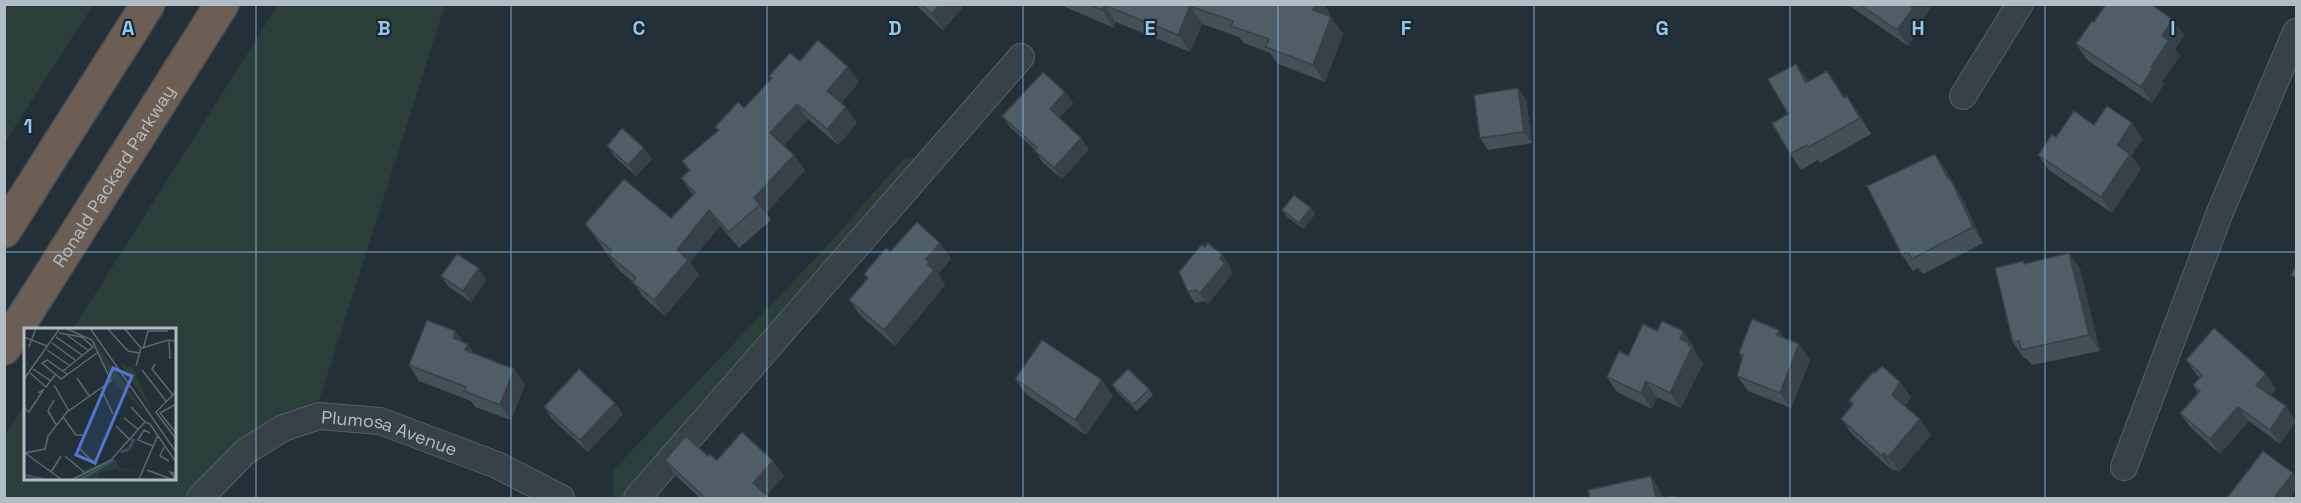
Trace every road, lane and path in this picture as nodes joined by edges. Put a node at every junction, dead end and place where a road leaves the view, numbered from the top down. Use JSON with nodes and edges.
{"nodes":[{"id":1,"x":148,"y":4,"type":"edge"},
{"id":2,"x":222,"y":4,"type":"edge"},
{"id":3,"x":2020,"y":4,"type":"edge"},
{"id":4,"x":2296,"y":32,"type":"edge"},
{"id":5,"x":1021,"y":57,"type":"dead end"},
{"id":6,"x":1963,"y":96,"type":"dead end"},
{"id":7,"x":4,"y":231,"type":"edge"},
{"id":8,"x":4,"y":348,"type":"edge"},
{"id":9,"x":2124,"y":467,"type":"dead end"},
{"id":10,"x":200,"y":498,"type":"edge"},
{"id":11,"x":561,"y":498,"type":"edge"},
{"id":12,"x":637,"y":498,"type":"edge"}],
"edges":[{"from":1,"to":7,"type":"highway"},
{"from":2,"to":8,"type":"highway","name":"Ronald Packard Parkway"},
{"from":3,"to":6,"type":"street"},
{"from":4,"to":9,"type":"street"},
{"from":5,"to":12,"type":"street"},
{"from":10,"to":11,"type":"street","name":"Plumosa Avenue"}]}
